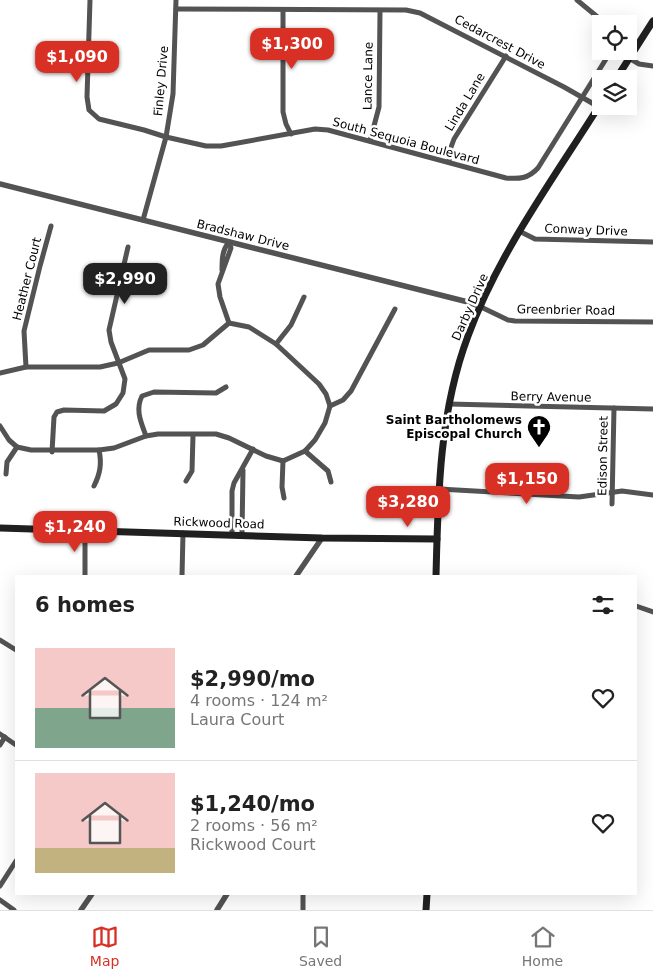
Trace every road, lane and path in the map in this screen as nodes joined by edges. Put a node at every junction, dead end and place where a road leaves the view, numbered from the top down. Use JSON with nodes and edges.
{"nodes":[{"id":1,"x":90,"y":0,"type":"edge"},
{"id":2,"x":176,"y":0,"type":"edge"},
{"id":3,"x":577,"y":0,"type":"edge"},
{"id":4,"x":176,"y":8,"type":"junction"},
{"id":5,"x":283,"y":10,"type":"junction"},
{"id":6,"x":380,"y":11,"type":"junction"},
{"id":7,"x":595,"y":15,"type":"edge"},
{"id":8,"x":653,"y":21,"type":"edge"},
{"id":9,"x":637,"y":46,"type":"edge"},
{"id":10,"x":506,"y":56,"type":"junction"},
{"id":11,"x":606,"y":60,"type":"edge"},
{"id":12,"x":632,"y":60,"type":"edge"},
{"id":13,"x":653,"y":66,"type":"edge"},
{"id":14,"x":583,"y":98,"type":"junction"},
{"id":15,"x":592,"y":102,"type":"edge"},
{"id":16,"x":594,"y":115,"type":"edge"},
{"id":17,"x":291,"y":134,"type":"junction"},
{"id":18,"x":166,"y":137,"type":"junction"},
{"id":19,"x":370,"y":141,"type":"junction"},
{"id":20,"x":449,"y":162,"type":"junction"},
{"id":21,"x":0,"y":184,"type":"edge"},
{"id":22,"x":143,"y":220,"type":"junction"},
{"id":23,"x":51,"y":226,"type":"dead end"},
{"id":24,"x":519,"y":231,"type":"junction"},
{"id":25,"x":229,"y":242,"type":"junction"},
{"id":26,"x":653,"y":242,"type":"edge"},
{"id":27,"x":128,"y":248,"type":"dead end"},
{"id":28,"x":304,"y":297,"type":"dead end"},
{"id":29,"x":481,"y":307,"type":"junction"},
{"id":30,"x":395,"y":309,"type":"dead end"},
{"id":31,"x":653,"y":322,"type":"edge"},
{"id":32,"x":229,"y":323,"type":"junction"},
{"id":33,"x":276,"y":344,"type":"junction"},
{"id":34,"x":118,"y":363,"type":"junction"},
{"id":35,"x":26,"y":366,"type":"junction"},
{"id":36,"x":0,"y":373,"type":"edge"},
{"id":37,"x":226,"y":387,"type":"dead end"},
{"id":38,"x":449,"y":404,"type":"junction"},
{"id":39,"x":330,"y":406,"type":"junction"},
{"id":40,"x":614,"y":408,"type":"junction"},
{"id":41,"x":653,"y":409,"type":"edge"},
{"id":42,"x":0,"y":426,"type":"edge"},
{"id":43,"x":193,"y":435,"type":"junction"},
{"id":44,"x":146,"y":436,"type":"junction"},
{"id":45,"x":17,"y":447,"type":"junction"},
{"id":46,"x":253,"y":449,"type":"junction"},
{"id":47,"x":99,"y":450,"type":"junction"},
{"id":48,"x":305,"y":451,"type":"junction"},
{"id":49,"x":52,"y":452,"type":"junction"},
{"id":50,"x":283,"y":461,"type":"junction"},
{"id":51,"x":243,"y":470,"type":"junction"},
{"id":52,"x":6,"y":474,"type":"dead end"},
{"id":53,"x":186,"y":481,"type":"dead end"},
{"id":54,"x":331,"y":482,"type":"dead end"},
{"id":55,"x":94,"y":486,"type":"dead end"},
{"id":56,"x":439,"y":489,"type":"junction"},
{"id":57,"x":612,"y":491,"type":"junction"},
{"id":58,"x":653,"y":495,"type":"edge"},
{"id":59,"x":284,"y":498,"type":"dead end"},
{"id":60,"x":612,"y":504,"type":"dead end"},
{"id":61,"x":0,"y":528,"type":"edge"},
{"id":62,"x":85,"y":531,"type":"junction"},
{"id":63,"x":183,"y":533,"type":"junction"},
{"id":64,"x":232,"y":534,"type":"junction"},
{"id":65,"x":242,"y":534,"type":"junction"},
{"id":66,"x":322,"y":538,"type":"junction"},
{"id":67,"x":437,"y":539,"type":"junction"},
{"id":68,"x":85,"y":575,"type":"edge"},
{"id":69,"x":182,"y":575,"type":"edge"},
{"id":70,"x":297,"y":575,"type":"edge"},
{"id":71,"x":436,"y":575,"type":"edge"},
{"id":72,"x":637,"y":606,"type":"edge"},
{"id":73,"x":653,"y":612,"type":"edge"},
{"id":74,"x":0,"y":640,"type":"edge"},
{"id":75,"x":15,"y":649,"type":"edge"},
{"id":76,"x":2,"y":736,"type":"edge"},
{"id":77,"x":15,"y":744,"type":"edge"},
{"id":78,"x":0,"y":745,"type":"edge"},
{"id":79,"x":15,"y":863,"type":"edge"},
{"id":80,"x":0,"y":886,"type":"edge"},
{"id":81,"x":91,"y":895,"type":"edge"},
{"id":82,"x":226,"y":895,"type":"edge"},
{"id":83,"x":303,"y":895,"type":"edge"},
{"id":84,"x":427,"y":895,"type":"edge"},
{"id":85,"x":0,"y":900,"type":"edge"},
{"id":86,"x":14,"y":910,"type":"edge"},
{"id":87,"x":81,"y":910,"type":"edge"},
{"id":88,"x":216,"y":910,"type":"edge"},
{"id":89,"x":303,"y":910,"type":"edge"},
{"id":90,"x":426,"y":910,"type":"edge"}],
"edges":[{"from":1,"to":18,"type":"street","name":"South Sequoia Boulevard"},
{"from":2,"to":4,"type":"street","name":"Finley Drive"},
{"from":3,"to":7,"type":"street"},
{"from":4,"to":5,"type":"street","name":"Cedarcrest Drive"},
{"from":4,"to":18,"type":"street","name":"Finley Drive"},
{"from":5,"to":6,"type":"street","name":"Cedarcrest Drive"},
{"from":5,"to":17,"type":"street"},
{"from":6,"to":10,"type":"street","name":"Cedarcrest Drive"},
{"from":6,"to":19,"type":"street","name":"Lance Lane"},
{"from":8,"to":9,"type":"main road"},
{"from":10,"to":14,"type":"street","name":"Cedarcrest Drive"},
{"from":10,"to":20,"type":"street","name":"Linda Lane"},
{"from":11,"to":14,"type":"street","name":"South Sequoia Boulevard"},
{"from":12,"to":13,"type":"street"},
{"from":14,"to":15,"type":"street","name":"Cedarcrest Drive"},
{"from":14,"to":20,"type":"street","name":"South Sequoia Boulevard"},
{"from":16,"to":24,"type":"main road","name":"Darby Drive"},
{"from":17,"to":18,"type":"street","name":"South Sequoia Boulevard"},
{"from":17,"to":19,"type":"street","name":"South Sequoia Boulevard"},
{"from":18,"to":22,"type":"street","name":"Finley Drive"},
{"from":19,"to":20,"type":"street","name":"South Sequoia Boulevard"},
{"from":21,"to":22,"type":"street","name":"Bradshaw Drive"},
{"from":22,"to":25,"type":"street","name":"Bradshaw Drive"},
{"from":23,"to":35,"type":"street","name":"Heather Court"},
{"from":24,"to":26,"type":"street","name":"Conway Drive"},
{"from":24,"to":29,"type":"main road","name":"Darby Drive"},
{"from":25,"to":29,"type":"street","name":"Bradshaw Drive"},
{"from":25,"to":32,"type":"street"},
{"from":27,"to":34,"type":"street"},
{"from":28,"to":33,"type":"street"},
{"from":29,"to":31,"type":"street","name":"Greenbrier Road"},
{"from":29,"to":38,"type":"main road","name":"Darby Drive"},
{"from":30,"to":39,"type":"street"},
{"from":32,"to":33,"type":"street"},
{"from":32,"to":34,"type":"street"},
{"from":33,"to":39,"type":"street"},
{"from":34,"to":35,"type":"street"},
{"from":34,"to":49,"type":"street"},
{"from":35,"to":36,"type":"street"},
{"from":37,"to":44,"type":"street"},
{"from":38,"to":40,"type":"street","name":"Berry Avenue"},
{"from":38,"to":56,"type":"main road","name":"Darby Drive"},
{"from":39,"to":48,"type":"street"},
{"from":40,"to":41,"type":"street","name":"Berry Avenue"},
{"from":40,"to":57,"type":"street","name":"Edison Street"},
{"from":42,"to":45,"type":"street"},
{"from":43,"to":44,"type":"street"},
{"from":43,"to":46,"type":"street"},
{"from":43,"to":53,"type":"street"},
{"from":44,"to":47,"type":"street"},
{"from":45,"to":49,"type":"street"},
{"from":45,"to":52,"type":"street"},
{"from":46,"to":50,"type":"street"},
{"from":46,"to":51,"type":"street"},
{"from":47,"to":49,"type":"street"},
{"from":47,"to":55,"type":"street"},
{"from":48,"to":50,"type":"street"},
{"from":48,"to":54,"type":"street"},
{"from":50,"to":59,"type":"street"},
{"from":51,"to":64,"type":"street"},
{"from":51,"to":65,"type":"street"},
{"from":56,"to":57,"type":"street"},
{"from":56,"to":67,"type":"main road","name":"Darby Drive"},
{"from":57,"to":58,"type":"street"},
{"from":57,"to":60,"type":"street","name":"Edison Street"},
{"from":61,"to":62,"type":"main road","name":"Rickwood Road"},
{"from":62,"to":63,"type":"main road","name":"Rickwood Road"},
{"from":62,"to":68,"type":"street"},
{"from":63,"to":64,"type":"main road","name":"Rickwood Road"},
{"from":63,"to":69,"type":"street"},
{"from":64,"to":65,"type":"main road","name":"Rickwood Road"},
{"from":65,"to":66,"type":"main road","name":"Rickwood Road"},
{"from":66,"to":67,"type":"main road","name":"Rickwood Road"},
{"from":66,"to":70,"type":"street"},
{"from":67,"to":71,"type":"main road","name":"Darby Drive"},
{"from":72,"to":73,"type":"street"},
{"from":74,"to":75,"type":"street"},
{"from":76,"to":77,"type":"street"},
{"from":76,"to":78,"type":"street"},
{"from":79,"to":80,"type":"street"},
{"from":81,"to":87,"type":"street"},
{"from":82,"to":88,"type":"street"},
{"from":83,"to":89,"type":"street"},
{"from":84,"to":90,"type":"main road"},
{"from":85,"to":86,"type":"street"}]}
